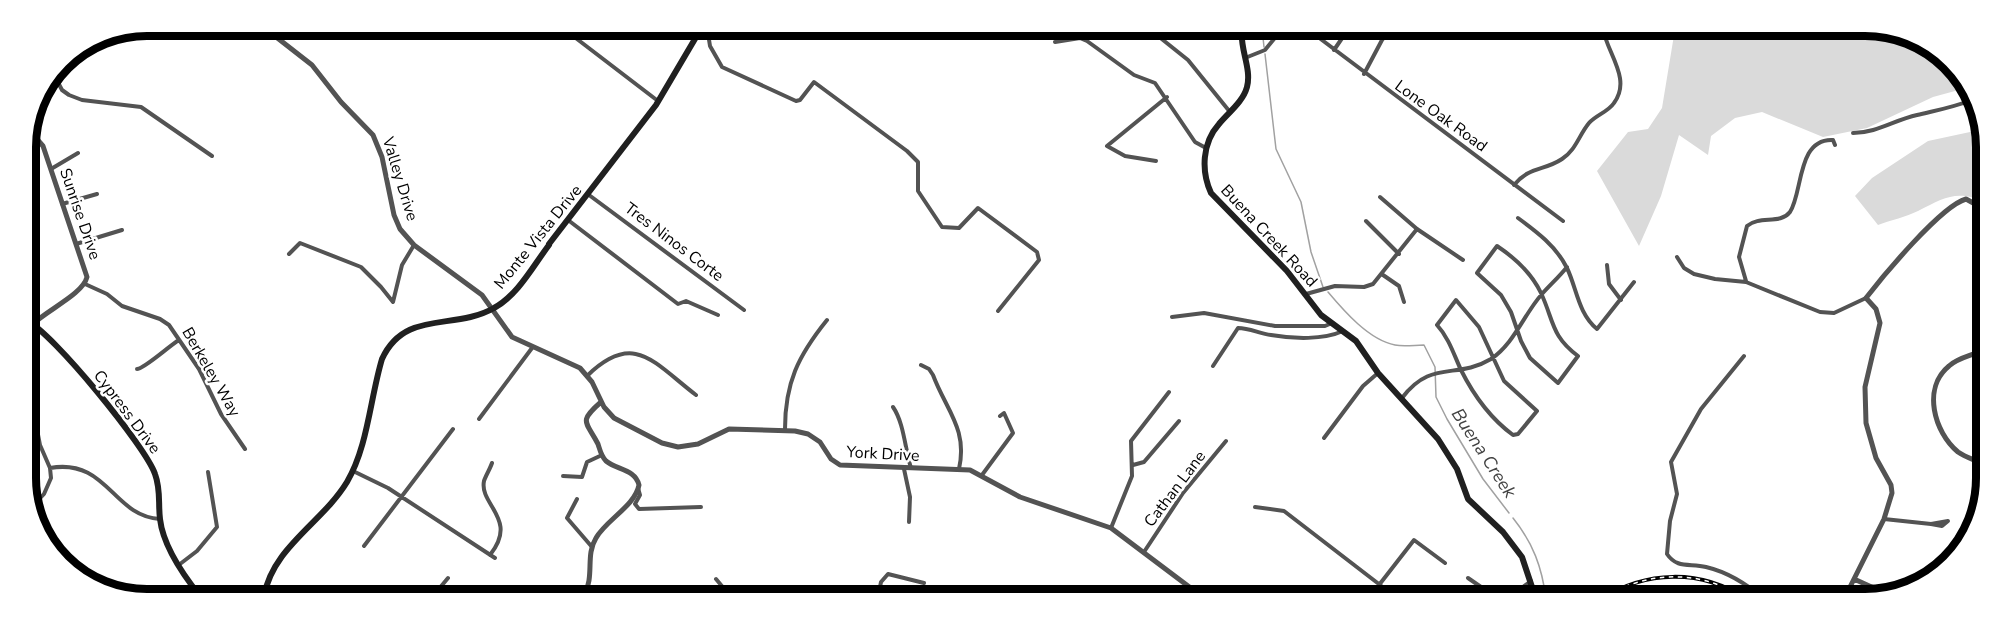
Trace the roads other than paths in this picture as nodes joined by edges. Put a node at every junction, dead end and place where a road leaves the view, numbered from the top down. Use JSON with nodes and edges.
{"nodes":[{"id":1,"x":275,"y":36,"type":"edge"},
{"id":2,"x":573,"y":36,"type":"edge"},
{"id":3,"x":697,"y":36,"type":"edge"},
{"id":4,"x":708,"y":36,"type":"edge"},
{"id":5,"x":1158,"y":36,"type":"edge"},
{"id":6,"x":1241,"y":36,"type":"edge"},
{"id":7,"x":1276,"y":36,"type":"edge"},
{"id":8,"x":1316,"y":36,"type":"edge"},
{"id":9,"x":1344,"y":36,"type":"edge"},
{"id":10,"x":1385,"y":36,"type":"edge"},
{"id":11,"x":1606,"y":36,"type":"edge"},
{"id":12,"x":1055,"y":42,"type":"dead end"},
{"id":13,"x":1334,"y":50,"type":"junction"},
{"id":14,"x":1244,"y":58,"type":"junction"},
{"id":15,"x":1364,"y":74,"type":"junction"},
{"id":16,"x":57,"y":81,"type":"edge"},
{"id":17,"x":1167,"y":97,"type":"junction"},
{"id":18,"x":658,"y":101,"type":"junction"},
{"id":19,"x":1966,"y":101,"type":"edge"},
{"id":20,"x":1230,"y":112,"type":"junction"},
{"id":21,"x":1853,"y":133,"type":"dead end"},
{"id":22,"x":36,"y":139,"type":"edge"},
{"id":23,"x":1835,"y":145,"type":"dead end"},
{"id":24,"x":1206,"y":148,"type":"junction"},
{"id":25,"x":78,"y":153,"type":"dead end"},
{"id":26,"x":212,"y":156,"type":"dead end"},
{"id":27,"x":1156,"y":162,"type":"dead end"},
{"id":28,"x":50,"y":170,"type":"junction"},
{"id":29,"x":1515,"y":185,"type":"junction"},
{"id":30,"x":97,"y":194,"type":"dead end"},
{"id":31,"x":589,"y":195,"type":"junction"},
{"id":32,"x":1380,"y":197,"type":"dead end"},
{"id":33,"x":62,"y":204,"type":"junction"},
{"id":34,"x":1976,"y":205,"type":"edge"},
{"id":35,"x":1518,"y":218,"type":"dead end"},
{"id":36,"x":567,"y":219,"type":"junction"},
{"id":37,"x":1366,"y":221,"type":"dead end"},
{"id":38,"x":1563,"y":221,"type":"dead end"},
{"id":39,"x":1417,"y":229,"type":"junction"},
{"id":40,"x":122,"y":230,"type":"dead end"},
{"id":41,"x":75,"y":244,"type":"junction"},
{"id":42,"x":414,"y":245,"type":"junction"},
{"id":43,"x":289,"y":254,"type":"dead end"},
{"id":44,"x":1399,"y":254,"type":"junction"},
{"id":45,"x":1677,"y":257,"type":"dead end"},
{"id":46,"x":1463,"y":260,"type":"dead end"},
{"id":47,"x":1607,"y":265,"type":"dead end"},
{"id":48,"x":1567,"y":267,"type":"junction"},
{"id":49,"x":1383,"y":275,"type":"junction"},
{"id":50,"x":1634,"y":282,"type":"dead end"},
{"id":51,"x":1746,"y":282,"type":"junction"},
{"id":52,"x":86,"y":284,"type":"junction"},
{"id":53,"x":1306,"y":294,"type":"junction"},
{"id":54,"x":1542,"y":294,"type":"junction"},
{"id":55,"x":1866,"y":298,"type":"junction"},
{"id":56,"x":1621,"y":300,"type":"junction"},
{"id":57,"x":1404,"y":302,"type":"dead end"},
{"id":58,"x":492,"y":309,"type":"junction"},
{"id":59,"x":744,"y":310,"type":"dead end"},
{"id":60,"x":998,"y":311,"type":"dead end"},
{"id":61,"x":718,"y":315,"type":"dead end"},
{"id":62,"x":1172,"y":317,"type":"dead end"},
{"id":63,"x":36,"y":318,"type":"edge"},
{"id":64,"x":827,"y":320,"type":"dead end"},
{"id":65,"x":1333,"y":323,"type":"junction"},
{"id":66,"x":36,"y":327,"type":"edge"},
{"id":67,"x":1517,"y":327,"type":"junction"},
{"id":68,"x":1344,"y":330,"type":"junction"},
{"id":69,"x":179,"y":340,"type":"junction"},
{"id":70,"x":531,"y":348,"type":"junction"},
{"id":71,"x":1976,"y":353,"type":"edge"},
{"id":72,"x":1744,"y":356,"type":"dead end"},
{"id":73,"x":1493,"y":358,"type":"junction"},
{"id":74,"x":921,"y":365,"type":"dead end"},
{"id":75,"x":1213,"y":366,"type":"dead end"},
{"id":76,"x":137,"y":369,"type":"dead end"},
{"id":77,"x":1461,"y":370,"type":"junction"},
{"id":78,"x":1378,"y":373,"type":"junction"},
{"id":79,"x":587,"y":376,"type":"junction"},
{"id":80,"x":1169,"y":392,"type":"dead end"},
{"id":81,"x":696,"y":395,"type":"dead end"},
{"id":82,"x":1401,"y":399,"type":"junction"},
{"id":83,"x":602,"y":402,"type":"junction"},
{"id":84,"x":893,"y":407,"type":"dead end"},
{"id":85,"x":1000,"y":416,"type":"dead end"},
{"id":86,"x":479,"y":419,"type":"dead end"},
{"id":87,"x":1179,"y":421,"type":"dead end"},
{"id":88,"x":36,"y":424,"type":"edge"},
{"id":89,"x":453,"y":429,"type":"dead end"},
{"id":90,"x":785,"y":429,"type":"junction"},
{"id":91,"x":1324,"y":438,"type":"dead end"},
{"id":92,"x":1226,"y":441,"type":"dead end"},
{"id":93,"x":244,"y":449,"type":"dead end"},
{"id":94,"x":602,"y":455,"type":"junction"},
{"id":95,"x":1976,"y":461,"type":"edge"},
{"id":96,"x":492,"y":464,"type":"dead end"},
{"id":97,"x":1132,"y":465,"type":"junction"},
{"id":98,"x":50,"y":468,"type":"junction"},
{"id":99,"x":907,"y":469,"type":"junction"},
{"id":100,"x":959,"y":469,"type":"junction"},
{"id":101,"x":353,"y":471,"type":"junction"},
{"id":102,"x":208,"y":472,"type":"dead end"},
{"id":103,"x":982,"y":475,"type":"junction"},
{"id":104,"x":563,"y":476,"type":"dead end"},
{"id":105,"x":638,"y":488,"type":"junction"},
{"id":106,"x":400,"y":496,"type":"junction"},
{"id":107,"x":577,"y":499,"type":"dead end"},
{"id":108,"x":38,"y":500,"type":"edge"},
{"id":109,"x":701,"y":507,"type":"dead end"},
{"id":110,"x":1255,"y":507,"type":"dead end"},
{"id":111,"x":160,"y":519,"type":"junction"},
{"id":112,"x":1884,"y":519,"type":"junction"},
{"id":113,"x":909,"y":522,"type":"dead end"},
{"id":114,"x":1930,"y":524,"type":"dead end"},
{"id":115,"x":1111,"y":528,"type":"junction"},
{"id":116,"x":364,"y":546,"type":"dead end"},
{"id":117,"x":592,"y":547,"type":"junction"},
{"id":118,"x":1144,"y":552,"type":"junction"},
{"id":119,"x":1445,"y":563,"type":"dead end"},
{"id":120,"x":180,"y":564,"type":"junction"},
{"id":121,"x":448,"y":578,"type":"dead end"},
{"id":122,"x":1468,"y":578,"type":"dead end"},
{"id":123,"x":716,"y":579,"type":"dead end"},
{"id":124,"x":1854,"y":579,"type":"junction"},
{"id":125,"x":1531,"y":580,"type":"junction"},
{"id":126,"x":924,"y":583,"type":"dead end"},
{"id":127,"x":1379,"y":585,"type":"junction"},
{"id":128,"x":196,"y":589,"type":"edge"},
{"id":129,"x":266,"y":589,"type":"edge"},
{"id":130,"x":439,"y":589,"type":"edge"},
{"id":131,"x":587,"y":589,"type":"edge"},
{"id":132,"x":724,"y":589,"type":"edge"},
{"id":133,"x":880,"y":589,"type":"edge"},
{"id":134,"x":1192,"y":589,"type":"edge"},
{"id":135,"x":1385,"y":589,"type":"edge"},
{"id":136,"x":1484,"y":589,"type":"edge"},
{"id":137,"x":1520,"y":589,"type":"edge"},
{"id":138,"x":1534,"y":589,"type":"edge"},
{"id":139,"x":1748,"y":589,"type":"edge"},
{"id":140,"x":1849,"y":589,"type":"edge"},
{"id":141,"x":1875,"y":589,"type":"edge"}],
"edges":[{"from":1,"to":42,"type":"street","name":"Valley Drive"},
{"from":2,"to":18,"type":"street"},
{"from":3,"to":18,"type":"main road","name":"Monte Vista Drive"},
{"from":4,"to":60,"type":"street"},
{"from":5,"to":20,"type":"street"},
{"from":6,"to":14,"type":"main road"},
{"from":7,"to":14,"type":"street"},
{"from":8,"to":13,"type":"street","name":"Lone Oak Road"},
{"from":9,"to":13,"type":"street"},
{"from":10,"to":15,"type":"street"},
{"from":11,"to":29,"type":"street"},
{"from":12,"to":17,"type":"street"},
{"from":13,"to":15,"type":"street","name":"Lone Oak Road"},
{"from":14,"to":20,"type":"main road"},
{"from":15,"to":29,"type":"street","name":"Lone Oak Road"},
{"from":16,"to":26,"type":"street"},
{"from":17,"to":24,"type":"street"},
{"from":17,"to":27,"type":"street"},
{"from":18,"to":31,"type":"main road","name":"Monte Vista Drive"},
{"from":19,"to":21,"type":"street"},
{"from":20,"to":24,"type":"main road"},
{"from":22,"to":28,"type":"street","name":"Sunrise Drive"},
{"from":23,"to":51,"type":"street"},
{"from":24,"to":53,"type":"main road","name":"Buena Creek Road"},
{"from":25,"to":28,"type":"street"},
{"from":28,"to":33,"type":"street","name":"Sunrise Drive"},
{"from":29,"to":38,"type":"street","name":"Lone Oak Road"},
{"from":30,"to":33,"type":"street"},
{"from":31,"to":36,"type":"main road","name":"Monte Vista Drive"},
{"from":31,"to":59,"type":"street","name":"Tres Ninos Corte"},
{"from":32,"to":39,"type":"street"},
{"from":33,"to":41,"type":"street","name":"Sunrise Drive"},
{"from":34,"to":55,"type":"street"},
{"from":35,"to":48,"type":"street"},
{"from":36,"to":58,"type":"main road","name":"Monte Vista Drive"},
{"from":36,"to":61,"type":"street"},
{"from":37,"to":44,"type":"street"},
{"from":39,"to":44,"type":"street"},
{"from":39,"to":46,"type":"street"},
{"from":40,"to":41,"type":"street"},
{"from":41,"to":52,"type":"street","name":"Sunrise Drive"},
{"from":42,"to":43,"type":"street"},
{"from":42,"to":58,"type":"street","name":"Valley Drive"},
{"from":44,"to":49,"type":"street"},
{"from":45,"to":51,"type":"street"},
{"from":47,"to":56,"type":"street"},
{"from":48,"to":54,"type":"street"},
{"from":48,"to":56,"type":"street"},
{"from":49,"to":53,"type":"street"},
{"from":49,"to":57,"type":"street"},
{"from":50,"to":56,"type":"street"},
{"from":51,"to":55,"type":"street"},
{"from":52,"to":63,"type":"street","name":"Sunrise Drive"},
{"from":52,"to":69,"type":"street","name":"Berkeley Way"},
{"from":53,"to":65,"type":"main road","name":"Buena Creek Road"},
{"from":54,"to":67,"type":"street"},
{"from":54,"to":67,"type":"street"},
{"from":54,"to":67,"type":"street"},
{"from":55,"to":112,"type":"street"},
{"from":58,"to":70,"type":"street","name":"York Drive"},
{"from":58,"to":101,"type":"main road","name":"Monte Vista Drive"},
{"from":62,"to":65,"type":"street"},
{"from":64,"to":90,"type":"street"},
{"from":65,"to":68,"type":"main road","name":"Buena Creek Road"},
{"from":66,"to":111,"type":"main road","name":"Cypress Drive"},
{"from":67,"to":73,"type":"street"},
{"from":68,"to":75,"type":"street"},
{"from":68,"to":78,"type":"main road","name":"Buena Creek Road"},
{"from":69,"to":76,"type":"street"},
{"from":69,"to":93,"type":"street","name":"Berkeley Way"},
{"from":70,"to":79,"type":"street","name":"York Drive"},
{"from":70,"to":86,"type":"street"},
{"from":71,"to":95,"type":"street"},
{"from":72,"to":139,"type":"street"},
{"from":73,"to":77,"type":"street"},
{"from":73,"to":77,"type":"street"},
{"from":73,"to":77,"type":"street"},
{"from":74,"to":100,"type":"street"},
{"from":77,"to":82,"type":"street"},
{"from":78,"to":82,"type":"main road","name":"Buena Creek Road"},
{"from":78,"to":91,"type":"street"},
{"from":79,"to":81,"type":"street"},
{"from":79,"to":83,"type":"street","name":"York Drive"},
{"from":80,"to":97,"type":"street"},
{"from":82,"to":125,"type":"main road","name":"Buena Creek Road"},
{"from":83,"to":90,"type":"street","name":"York Drive"},
{"from":83,"to":94,"type":"street"},
{"from":84,"to":99,"type":"street"},
{"from":85,"to":103,"type":"street"},
{"from":87,"to":97,"type":"street"},
{"from":88,"to":98,"type":"street"},
{"from":89,"to":106,"type":"street"},
{"from":90,"to":99,"type":"street","name":"York Drive"},
{"from":92,"to":118,"type":"street","name":"Cathan Lane"},
{"from":94,"to":104,"type":"street"},
{"from":94,"to":105,"type":"street"},
{"from":96,"to":106,"type":"street"},
{"from":97,"to":115,"type":"street"},
{"from":98,"to":108,"type":"street"},
{"from":98,"to":111,"type":"street"},
{"from":99,"to":100,"type":"street","name":"York Drive"},
{"from":99,"to":113,"type":"street"},
{"from":100,"to":103,"type":"street","name":"York Drive"},
{"from":101,"to":106,"type":"street"},
{"from":101,"to":129,"type":"main road","name":"Monte Vista Drive"},
{"from":102,"to":120,"type":"street"},
{"from":103,"to":115,"type":"street","name":"York Drive"},
{"from":105,"to":109,"type":"street"},
{"from":105,"to":117,"type":"street"},
{"from":106,"to":116,"type":"street"},
{"from":107,"to":117,"type":"street"},
{"from":110,"to":127,"type":"street"},
{"from":111,"to":120,"type":"main road","name":"Cypress Drive"},
{"from":112,"to":114,"type":"street"},
{"from":112,"to":124,"type":"street"},
{"from":115,"to":118,"type":"street","name":"York Drive"},
{"from":117,"to":131,"type":"street"},
{"from":118,"to":134,"type":"street","name":"York Drive"},
{"from":119,"to":127,"type":"street"},
{"from":120,"to":128,"type":"main road","name":"Cypress Drive"},
{"from":121,"to":130,"type":"street"},
{"from":122,"to":136,"type":"street"},
{"from":123,"to":132,"type":"street"},
{"from":124,"to":140,"type":"street"},
{"from":124,"to":141,"type":"street"},
{"from":125,"to":137,"type":"street"},
{"from":125,"to":138,"type":"main road","name":"Buena Creek Road"},
{"from":126,"to":133,"type":"street"},
{"from":127,"to":135,"type":"street"}]}
